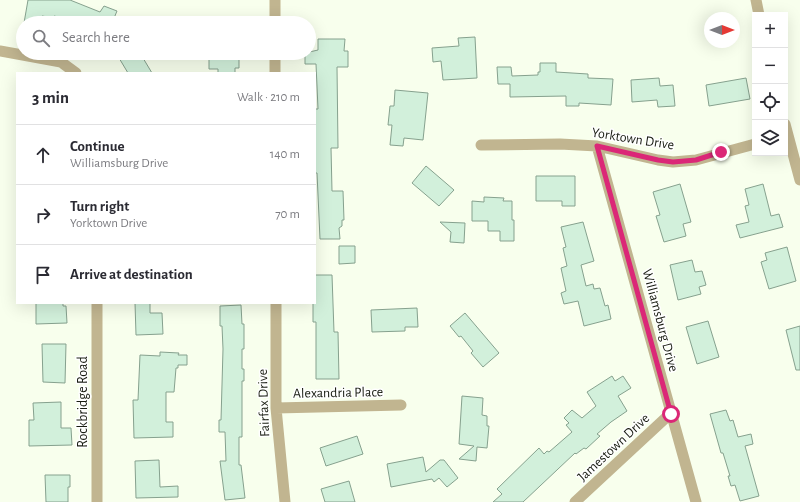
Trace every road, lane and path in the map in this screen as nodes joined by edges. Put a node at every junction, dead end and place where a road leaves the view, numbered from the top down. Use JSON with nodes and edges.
{"nodes":[{"id":1,"x":274,"y":0,"type":"edge"},
{"id":2,"x":756,"y":0,"type":"edge"},
{"id":3,"x":758,"y":12,"type":"edge"},
{"id":4,"x":275,"y":16,"type":"edge"},
{"id":5,"x":0,"y":51,"type":"edge"},
{"id":6,"x":16,"y":54,"type":"edge"},
{"id":7,"x":50,"y":60,"type":"edge"},
{"id":8,"x":275,"y":60,"type":"edge"},
{"id":9,"x":75,"y":72,"type":"edge"},
{"id":10,"x":275,"y":72,"type":"edge"},
{"id":11,"x":788,"y":139,"type":"edge"},
{"id":12,"x":800,"y":139,"type":"edge"},
{"id":13,"x":788,"y":142,"type":"edge"},
{"id":14,"x":481,"y":145,"type":"dead end"},
{"id":15,"x":752,"y":145,"type":"edge"},
{"id":16,"x":597,"y":146,"type":"junction"},
{"id":17,"x":800,"y":180,"type":"edge"},
{"id":18,"x":97,"y":304,"type":"edge"},
{"id":19,"x":276,"y":304,"type":"edge"},
{"id":20,"x":401,"y":405,"type":"dead end"},
{"id":21,"x":276,"y":408,"type":"junction"},
{"id":22,"x":671,"y":414,"type":"junction"},
{"id":23,"x":97,"y":502,"type":"edge"},
{"id":24,"x":285,"y":502,"type":"edge"},
{"id":25,"x":575,"y":502,"type":"edge"},
{"id":26,"x":696,"y":502,"type":"edge"}],
"edges":[{"from":1,"to":4,"type":"street"},
{"from":2,"to":3,"type":"street"},
{"from":5,"to":6,"type":"street"},
{"from":7,"to":9,"type":"street"},
{"from":8,"to":10,"type":"street"},
{"from":11,"to":12,"type":"street"},
{"from":13,"to":17,"type":"street"},
{"from":14,"to":16,"type":"street","name":"Yorktown Drive"},
{"from":15,"to":16,"type":"street","name":"Yorktown Drive"},
{"from":16,"to":22,"type":"street","name":"Williamsburg Drive"},
{"from":18,"to":23,"type":"street","name":"Rockbridge Road"},
{"from":19,"to":21,"type":"street","name":"Fairfax Drive"},
{"from":20,"to":21,"type":"street","name":"Alexandria Place"},
{"from":21,"to":24,"type":"street","name":"Fairfax Drive"},
{"from":22,"to":25,"type":"street","name":"Jamestown Drive"},
{"from":22,"to":26,"type":"street","name":"Williamsburg Drive"}]}
